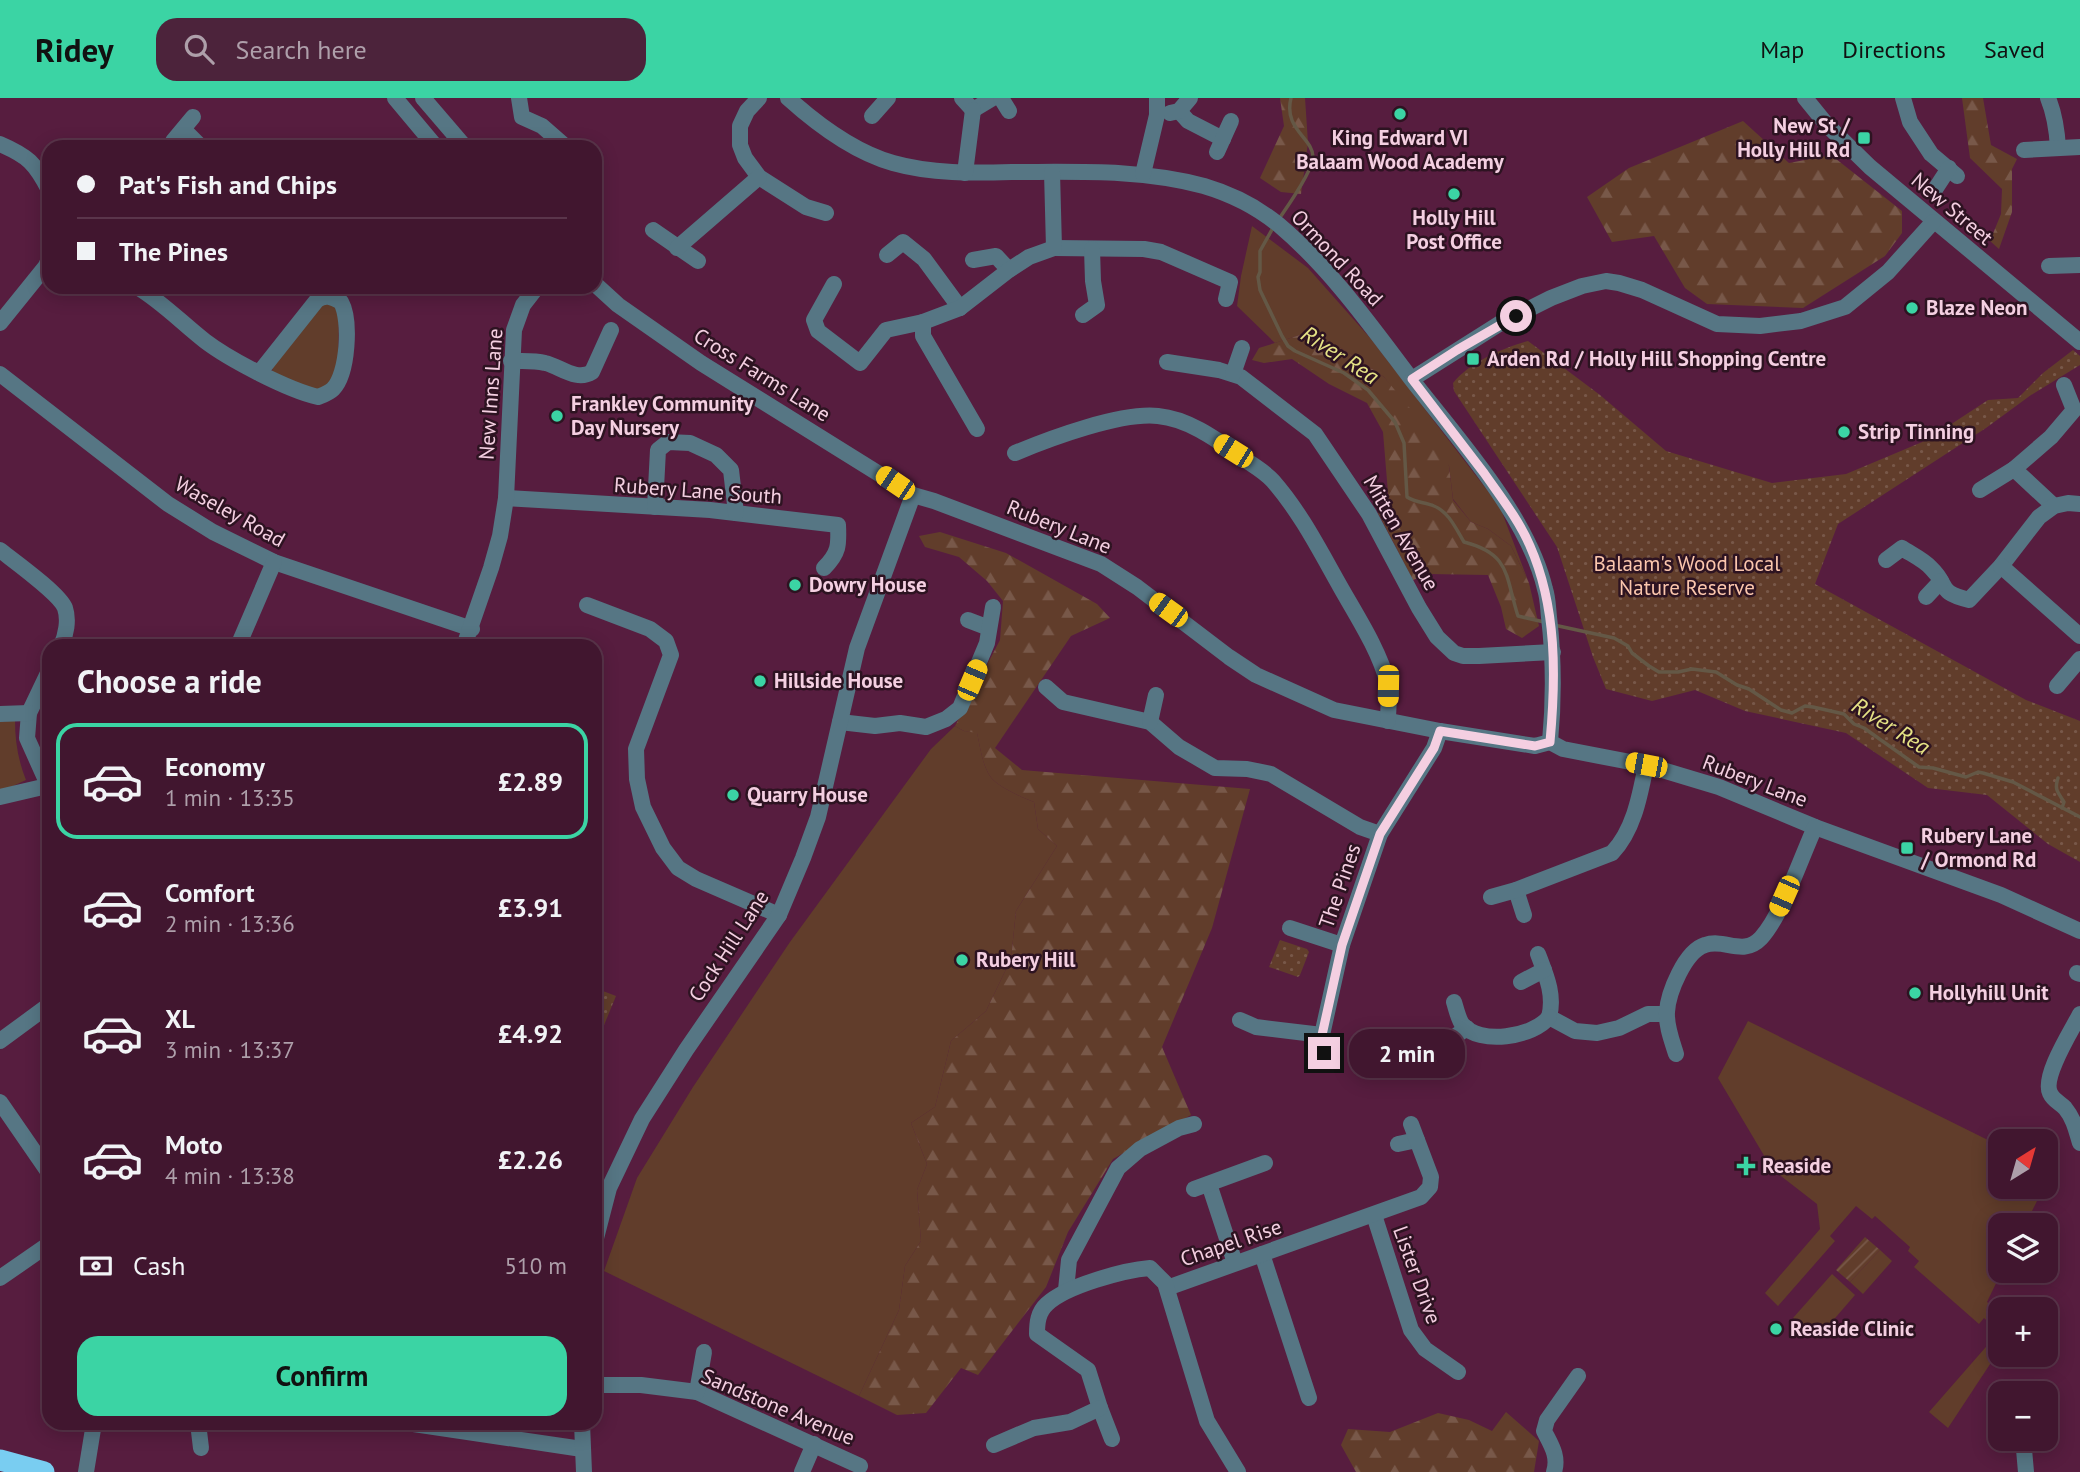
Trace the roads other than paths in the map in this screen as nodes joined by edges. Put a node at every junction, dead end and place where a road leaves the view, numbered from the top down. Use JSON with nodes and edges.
{"nodes":[{"id":1,"x":395,"y":98,"type":"edge"},
{"id":2,"x":423,"y":98,"type":"edge"},
{"id":3,"x":519,"y":98,"type":"edge"},
{"id":4,"x":759,"y":98,"type":"edge"},
{"id":5,"x":788,"y":98,"type":"edge"},
{"id":6,"x":888,"y":98,"type":"edge"},
{"id":7,"x":993,"y":98,"type":"edge"},
{"id":8,"x":1157,"y":98,"type":"edge"},
{"id":9,"x":1190,"y":98,"type":"edge"},
{"id":10,"x":1805,"y":98,"type":"edge"},
{"id":11,"x":1903,"y":98,"type":"edge"},
{"id":12,"x":2048,"y":98,"type":"edge"},
{"id":13,"x":967,"y":104,"type":"edge"},
{"id":14,"x":1179,"y":111,"type":"junction"},
{"id":15,"x":1157,"y":115,"type":"junction"},
{"id":16,"x":872,"y":116,"type":"dead end"},
{"id":17,"x":1231,"y":121,"type":"dead end"},
{"id":18,"x":183,"y":129,"type":"dead end"},
{"id":19,"x":194,"y":140,"type":"edge"},
{"id":20,"x":430,"y":140,"type":"edge"},
{"id":21,"x":459,"y":140,"type":"edge"},
{"id":22,"x":558,"y":140,"type":"edge"},
{"id":23,"x":0,"y":144,"type":"edge"},
{"id":24,"x":2080,"y":147,"type":"edge"},
{"id":25,"x":2058,"y":148,"type":"junction"},
{"id":26,"x":2024,"y":150,"type":"dead end"},
{"id":27,"x":1052,"y":172,"type":"junction"},
{"id":28,"x":965,"y":173,"type":"junction"},
{"id":29,"x":1143,"y":174,"type":"junction"},
{"id":30,"x":42,"y":177,"type":"edge"},
{"id":31,"x":759,"y":177,"type":"junction"},
{"id":32,"x":1934,"y":191,"type":"dead end"},
{"id":33,"x":826,"y":213,"type":"dead end"},
{"id":34,"x":1933,"y":222,"type":"junction"},
{"id":35,"x":653,"y":230,"type":"dead end"},
{"id":36,"x":677,"y":248,"type":"junction"},
{"id":37,"x":1054,"y":248,"type":"junction"},
{"id":38,"x":1093,"y":249,"type":"junction"},
{"id":39,"x":887,"y":255,"type":"dead end"},
{"id":40,"x":973,"y":260,"type":"dead end"},
{"id":41,"x":698,"y":261,"type":"dead end"},
{"id":42,"x":2080,"y":265,"type":"edge"},
{"id":43,"x":2049,"y":266,"type":"dead end"},
{"id":44,"x":1009,"y":270,"type":"junction"},
{"id":45,"x":42,"y":271,"type":"edge"},
{"id":46,"x":834,"y":284,"type":"dead end"},
{"id":47,"x":602,"y":290,"type":"edge"},
{"id":48,"x":156,"y":294,"type":"edge"},
{"id":49,"x":528,"y":294,"type":"edge"},
{"id":50,"x":1226,"y":299,"type":"dead end"},
{"id":51,"x":960,"y":308,"type":"junction"},
{"id":52,"x":1083,"y":316,"type":"dead end"},
{"id":53,"x":923,"y":322,"type":"junction"},
{"id":54,"x":0,"y":323,"type":"edge"},
{"id":55,"x":611,"y":330,"type":"dead end"},
{"id":56,"x":2080,"y":342,"type":"edge"},
{"id":57,"x":1242,"y":348,"type":"dead end"},
{"id":58,"x":511,"y":361,"type":"junction"},
{"id":59,"x":1167,"y":362,"type":"dead end"},
{"id":60,"x":259,"y":373,"type":"junction"},
{"id":61,"x":0,"y":374,"type":"edge"},
{"id":62,"x":1233,"y":374,"type":"junction"},
{"id":63,"x":1412,"y":379,"type":"junction"},
{"id":64,"x":2064,"y":385,"type":"dead end"},
{"id":65,"x":977,"y":429,"type":"dead end"},
{"id":66,"x":1015,"y":453,"type":"dead end"},
{"id":67,"x":2014,"y":470,"type":"junction"},
{"id":68,"x":1980,"y":490,"type":"dead end"},
{"id":69,"x":913,"y":495,"type":"junction"},
{"id":70,"x":506,"y":498,"type":"junction"},
{"id":71,"x":2080,"y":504,"type":"edge"},
{"id":72,"x":2054,"y":506,"type":"junction"},
{"id":73,"x":654,"y":507,"type":"junction"},
{"id":74,"x":736,"y":513,"type":"junction"},
{"id":75,"x":0,"y":550,"type":"edge"},
{"id":76,"x":1886,"y":560,"type":"dead end"},
{"id":77,"x":274,"y":562,"type":"junction"},
{"id":78,"x":2001,"y":566,"type":"junction"},
{"id":79,"x":824,"y":568,"type":"dead end"},
{"id":80,"x":1941,"y":581,"type":"junction"},
{"id":81,"x":1926,"y":597,"type":"dead end"},
{"id":82,"x":587,"y":605,"type":"dead end"},
{"id":83,"x":993,"y":607,"type":"dead end"},
{"id":84,"x":968,"y":620,"type":"dead end"},
{"id":85,"x":989,"y":628,"type":"junction"},
{"id":86,"x":472,"y":629,"type":"junction"},
{"id":87,"x":2080,"y":636,"type":"edge"},
{"id":88,"x":64,"y":639,"type":"edge"},
{"id":89,"x":241,"y":639,"type":"edge"},
{"id":90,"x":467,"y":639,"type":"edge"},
{"id":91,"x":1553,"y":652,"type":"junction"},
{"id":92,"x":2080,"y":659,"type":"edge"},
{"id":93,"x":42,"y":686,"type":"edge"},
{"id":94,"x":2057,"y":686,"type":"dead end"},
{"id":95,"x":1046,"y":687,"type":"dead end"},
{"id":96,"x":1156,"y":695,"type":"dead end"},
{"id":97,"x":29,"y":713,"type":"junction"},
{"id":98,"x":0,"y":714,"type":"edge"},
{"id":99,"x":1388,"y":721,"type":"junction"},
{"id":100,"x":839,"y":722,"type":"junction"},
{"id":101,"x":1150,"y":722,"type":"junction"},
{"id":102,"x":1440,"y":731,"type":"junction"},
{"id":103,"x":1550,"y":742,"type":"junction"},
{"id":104,"x":1646,"y":765,"type":"junction"},
{"id":105,"x":42,"y":772,"type":"edge"},
{"id":106,"x":42,"y":787,"type":"edge"},
{"id":107,"x":0,"y":797,"type":"edge"},
{"id":108,"x":1815,"y":827,"type":"junction"},
{"id":109,"x":1380,"y":834,"type":"junction"},
{"id":110,"x":1516,"y":890,"type":"junction"},
{"id":111,"x":1491,"y":898,"type":"dead end"},
{"id":112,"x":779,"y":915,"type":"junction"},
{"id":113,"x":1524,"y":915,"type":"dead end"},
{"id":114,"x":1290,"y":928,"type":"dead end"},
{"id":115,"x":2080,"y":931,"type":"edge"},
{"id":116,"x":1342,"y":945,"type":"junction"},
{"id":117,"x":1538,"y":954,"type":"dead end"},
{"id":118,"x":1544,"y":970,"type":"junction"},
{"id":119,"x":1521,"y":982,"type":"dead end"},
{"id":120,"x":1454,"y":1002,"type":"dead end"},
{"id":121,"x":42,"y":1010,"type":"edge"},
{"id":122,"x":1666,"y":1014,"type":"junction"},
{"id":123,"x":2080,"y":1014,"type":"edge"},
{"id":124,"x":1549,"y":1017,"type":"junction"},
{"id":125,"x":1240,"y":1020,"type":"dead end"},
{"id":126,"x":1256,"y":1027,"type":"junction"},
{"id":127,"x":1467,"y":1028,"type":"junction"},
{"id":128,"x":1322,"y":1035,"type":"junction"},
{"id":129,"x":0,"y":1041,"type":"edge"},
{"id":130,"x":1252,"y":1043,"type":"dead end"},
{"id":131,"x":1428,"y":1047,"type":"dead end"},
{"id":132,"x":1324,"y":1053,"type":"dead end"},
{"id":133,"x":1676,"y":1054,"type":"dead end"},
{"id":134,"x":0,"y":1102,"type":"edge"},
{"id":135,"x":1194,"y":1124,"type":"dead end"},
{"id":136,"x":2080,"y":1143,"type":"edge"},
{"id":137,"x":1398,"y":1144,"type":"dead end"},
{"id":138,"x":42,"y":1163,"type":"edge"},
{"id":139,"x":1265,"y":1163,"type":"dead end"},
{"id":140,"x":602,"y":1186,"type":"edge"},
{"id":141,"x":1374,"y":1215,"type":"junction"},
{"id":142,"x":42,"y":1249,"type":"edge"},
{"id":143,"x":1262,"y":1254,"type":"junction"},
{"id":144,"x":1236,"y":1263,"type":"junction"},
{"id":145,"x":0,"y":1278,"type":"edge"},
{"id":146,"x":1167,"y":1288,"type":"junction"},
{"id":147,"x":1066,"y":1290,"type":"junction"},
{"id":148,"x":704,"y":1352,"type":"dead end"},
{"id":149,"x":1458,"y":1372,"type":"dead end"},
{"id":150,"x":1578,"y":1376,"type":"dead end"},
{"id":151,"x":602,"y":1385,"type":"edge"},
{"id":152,"x":697,"y":1392,"type":"junction"},
{"id":153,"x":1309,"y":1398,"type":"dead end"},
{"id":154,"x":1100,"y":1408,"type":"junction"},
{"id":155,"x":93,"y":1430,"type":"edge"},
{"id":156,"x":199,"y":1430,"type":"edge"},
{"id":157,"x":454,"y":1430,"type":"edge"},
{"id":158,"x":582,"y":1430,"type":"edge"},
{"id":159,"x":1112,"y":1438,"type":"dead end"},
{"id":160,"x":814,"y":1444,"type":"junction"},
{"id":161,"x":994,"y":1445,"type":"dead end"},
{"id":162,"x":201,"y":1448,"type":"dead end"},
{"id":163,"x":582,"y":1449,"type":"junction"},
{"id":164,"x":2024,"y":1451,"type":"edge"},
{"id":165,"x":0,"y":1460,"type":"edge"},
{"id":166,"x":860,"y":1466,"type":"dead end"},
{"id":167,"x":86,"y":1468,"type":"edge"},
{"id":168,"x":44,"y":1472,"type":"edge"},
{"id":169,"x":584,"y":1472,"type":"edge"},
{"id":170,"x":802,"y":1472,"type":"edge"},
{"id":171,"x":1238,"y":1472,"type":"edge"},
{"id":172,"x":1554,"y":1472,"type":"edge"},
{"id":173,"x":2026,"y":1472,"type":"edge"}],
"edges":[{"from":1,"to":20,"type":"street"},
{"from":2,"to":21,"type":"street"},
{"from":3,"to":22,"type":"street"},
{"from":4,"to":31,"type":"street"},
{"from":5,"to":28,"type":"street","name":"Ormond Road"},
{"from":6,"to":16,"type":"street"},
{"from":7,"to":13,"type":"street"},
{"from":8,"to":15,"type":"street"},
{"from":9,"to":14,"type":"street"},
{"from":10,"to":34,"type":"street","name":"New Street"},
{"from":11,"to":32,"type":"street"},
{"from":12,"to":25,"type":"street"},
{"from":13,"to":28,"type":"street"},
{"from":14,"to":15,"type":"street"},
{"from":14,"to":17,"type":"street"},
{"from":15,"to":29,"type":"street"},
{"from":18,"to":19,"type":"street"},
{"from":23,"to":30,"type":"street"},
{"from":24,"to":25,"type":"street"},
{"from":25,"to":26,"type":"street"},
{"from":27,"to":28,"type":"street","name":"Ormond Road"},
{"from":27,"to":29,"type":"street","name":"Ormond Road"},
{"from":27,"to":37,"type":"street"},
{"from":29,"to":63,"type":"street","name":"Ormond Road"},
{"from":31,"to":33,"type":"street"},
{"from":31,"to":36,"type":"street"},
{"from":34,"to":56,"type":"street","name":"New Street"},
{"from":34,"to":63,"type":"street"},
{"from":35,"to":36,"type":"street"},
{"from":36,"to":41,"type":"street"},
{"from":37,"to":38,"type":"street"},
{"from":37,"to":44,"type":"street"},
{"from":38,"to":50,"type":"street"},
{"from":38,"to":52,"type":"street"},
{"from":39,"to":51,"type":"street"},
{"from":40,"to":44,"type":"street"},
{"from":42,"to":43,"type":"street"},
{"from":44,"to":51,"type":"street"},
{"from":45,"to":54,"type":"street"},
{"from":46,"to":53,"type":"street"},
{"from":47,"to":69,"type":"street","name":"Cross Farms Lane"},
{"from":48,"to":60,"type":"street"},
{"from":49,"to":58,"type":"street","name":"New Inns Lane"},
{"from":51,"to":53,"type":"street"},
{"from":53,"to":65,"type":"street"},
{"from":55,"to":58,"type":"street"},
{"from":57,"to":62,"type":"street"},
{"from":58,"to":70,"type":"street","name":"New Inns Lane"},
{"from":59,"to":62,"type":"street","name":"Mitten Avenue"},
{"from":60,"to":60,"type":"street"},
{"from":61,"to":77,"type":"street","name":"Waseley Road"},
{"from":62,"to":91,"type":"street","name":"Mitten Avenue"},
{"from":63,"to":91,"type":"street","name":"Ormond Road"},
{"from":64,"to":67,"type":"street"},
{"from":66,"to":99,"type":"street"},
{"from":67,"to":68,"type":"street"},
{"from":67,"to":72,"type":"street"},
{"from":69,"to":99,"type":"street","name":"Rubery Lane"},
{"from":69,"to":100,"type":"street","name":"Cock Hill Lane"},
{"from":70,"to":73,"type":"street","name":"Rubery Lane South"},
{"from":70,"to":86,"type":"street","name":"New Inns Lane"},
{"from":71,"to":72,"type":"street"},
{"from":72,"to":78,"type":"street"},
{"from":73,"to":74,"type":"street","name":"Rubery Lane South"},
{"from":73,"to":74,"type":"street"},
{"from":74,"to":79,"type":"street","name":"Rubery Lane South"},
{"from":75,"to":88,"type":"street"},
{"from":76,"to":80,"type":"street"},
{"from":77,"to":86,"type":"street","name":"Waseley Road"},
{"from":77,"to":89,"type":"street"},
{"from":78,"to":80,"type":"street"},
{"from":78,"to":87,"type":"street"},
{"from":80,"to":81,"type":"street"},
{"from":82,"to":112,"type":"street"},
{"from":83,"to":85,"type":"street"},
{"from":84,"to":85,"type":"street"},
{"from":85,"to":100,"type":"street"},
{"from":86,"to":90,"type":"street","name":"New Inns Lane"},
{"from":91,"to":103,"type":"street","name":"Ormond Road"},
{"from":92,"to":94,"type":"street"},
{"from":93,"to":97,"type":"street"},
{"from":95,"to":101,"type":"street"},
{"from":96,"to":101,"type":"street"},
{"from":97,"to":98,"type":"street"},
{"from":97,"to":105,"type":"street"},
{"from":99,"to":102,"type":"street","name":"Rubery Lane"},
{"from":100,"to":112,"type":"street","name":"Cock Hill Lane"},
{"from":101,"to":109,"type":"street"},
{"from":102,"to":103,"type":"street","name":"Rubery Lane"},
{"from":102,"to":109,"type":"street","name":"The Pines"},
{"from":103,"to":104,"type":"street","name":"Rubery Lane"},
{"from":104,"to":108,"type":"street","name":"Rubery Lane"},
{"from":104,"to":110,"type":"street"},
{"from":106,"to":107,"type":"street"},
{"from":108,"to":115,"type":"street","name":"Rubery Lane"},
{"from":108,"to":122,"type":"street"},
{"from":109,"to":116,"type":"street","name":"The Pines"},
{"from":110,"to":111,"type":"street"},
{"from":110,"to":113,"type":"street"},
{"from":112,"to":140,"type":"street","name":"Cock Hill Lane"},
{"from":114,"to":116,"type":"street","name":"The Pines"},
{"from":116,"to":128,"type":"street","name":"The Pines"},
{"from":117,"to":118,"type":"street"},
{"from":118,"to":119,"type":"street"},
{"from":118,"to":124,"type":"street"},
{"from":120,"to":127,"type":"street"},
{"from":121,"to":129,"type":"street"},
{"from":122,"to":124,"type":"street"},
{"from":122,"to":133,"type":"street"},
{"from":123,"to":136,"type":"street"},
{"from":124,"to":127,"type":"street"},
{"from":125,"to":126,"type":"street"},
{"from":126,"to":128,"type":"street"},
{"from":126,"to":130,"type":"street"},
{"from":127,"to":131,"type":"street"},
{"from":128,"to":132,"type":"street","name":"The Pines"},
{"from":134,"to":138,"type":"street"},
{"from":135,"to":147,"type":"street"},
{"from":137,"to":141,"type":"street","name":"Chapel Rise"},
{"from":139,"to":144,"type":"street"},
{"from":141,"to":143,"type":"street","name":"Chapel Rise"},
{"from":141,"to":149,"type":"street","name":"Lister Drive"},
{"from":142,"to":145,"type":"street"},
{"from":143,"to":144,"type":"street","name":"Chapel Rise"},
{"from":143,"to":153,"type":"street"},
{"from":144,"to":146,"type":"street","name":"Chapel Rise"},
{"from":146,"to":147,"type":"street"},
{"from":146,"to":171,"type":"street","name":"Chapel Rise"},
{"from":147,"to":154,"type":"street"},
{"from":148,"to":152,"type":"street"},
{"from":150,"to":172,"type":"street"},
{"from":151,"to":152,"type":"street","name":"Sandstone Avenue"},
{"from":152,"to":160,"type":"street","name":"Sandstone Avenue"},
{"from":154,"to":159,"type":"street"},
{"from":154,"to":161,"type":"street"},
{"from":155,"to":167,"type":"street"},
{"from":156,"to":162,"type":"street"},
{"from":157,"to":163,"type":"street"},
{"from":158,"to":163,"type":"street"},
{"from":160,"to":166,"type":"street","name":"Sandstone Avenue"},
{"from":160,"to":170,"type":"street"},
{"from":163,"to":169,"type":"street"},
{"from":164,"to":173,"type":"street"},
{"from":165,"to":168,"type":"highway"}]}
